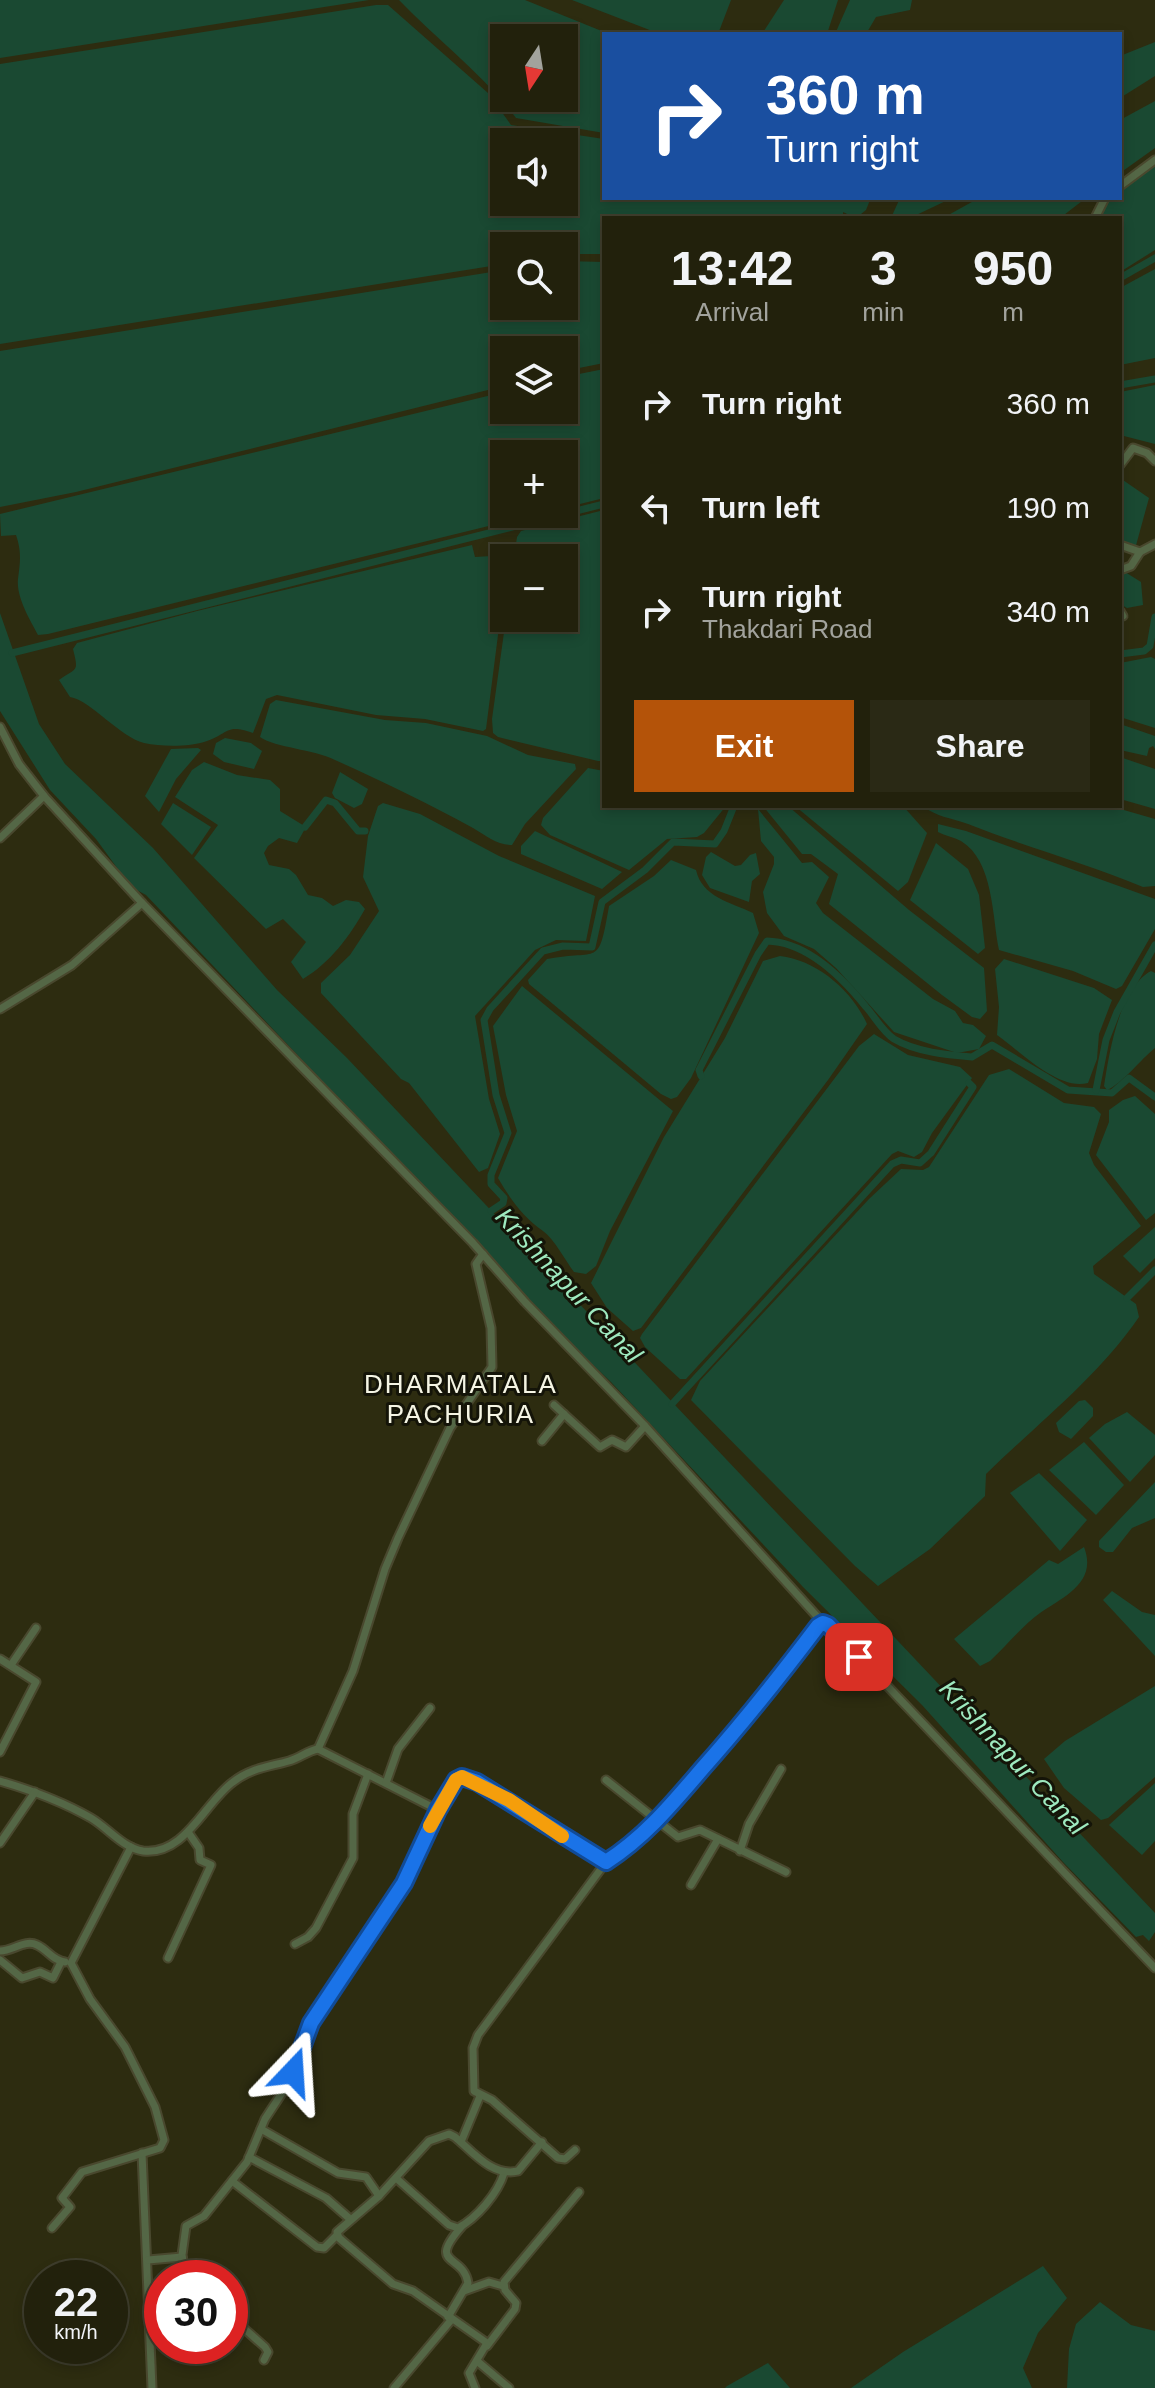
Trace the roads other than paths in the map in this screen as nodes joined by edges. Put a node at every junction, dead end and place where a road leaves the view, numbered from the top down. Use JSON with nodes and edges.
{"nodes":[{"id":1,"x":1155,"y":160,"type":"edge"},
{"id":2,"x":1122,"y":185,"type":"edge"},
{"id":3,"x":1155,"y":461,"type":"edge"},
{"id":4,"x":1122,"y":462,"type":"edge"},
{"id":5,"x":1155,"y":544,"type":"edge"},
{"id":6,"x":1122,"y":546,"type":"edge"},
{"id":7,"x":1140,"y":552,"type":"junction"},
{"id":8,"x":1122,"y":569,"type":"edge"},
{"id":9,"x":0,"y":727,"type":"edge"},
{"id":10,"x":44,"y":796,"type":"junction"},
{"id":11,"x":0,"y":838,"type":"edge"},
{"id":12,"x":142,"y":903,"type":"junction"},
{"id":13,"x":0,"y":1009,"type":"edge"},
{"id":14,"x":483,"y":1254,"type":"junction"},
{"id":15,"x":554,"y":1405,"type":"dead end"},
{"id":16,"x":564,"y":1414,"type":"junction"},
{"id":17,"x":645,"y":1426,"type":"junction"},
{"id":18,"x":542,"y":1441,"type":"dead end"},
{"id":19,"x":823,"y":1623,"type":"junction"},
{"id":20,"x":36,"y":1628,"type":"dead end"},
{"id":21,"x":0,"y":1659,"type":"edge"},
{"id":22,"x":11,"y":1665,"type":"junction"},
{"id":23,"x":430,"y":1708,"type":"dead end"},
{"id":24,"x":318,"y":1749,"type":"junction"},
{"id":25,"x":0,"y":1752,"type":"edge"},
{"id":26,"x":781,"y":1769,"type":"dead end"},
{"id":27,"x":368,"y":1774,"type":"junction"},
{"id":28,"x":606,"y":1780,"type":"dead end"},
{"id":29,"x":0,"y":1781,"type":"edge"},
{"id":30,"x":386,"y":1783,"type":"junction"},
{"id":31,"x":35,"y":1792,"type":"junction"},
{"id":32,"x":438,"y":1810,"type":"junction"},
{"id":33,"x":657,"y":1822,"type":"junction"},
{"id":34,"x":188,"y":1832,"type":"junction"},
{"id":35,"x":718,"y":1839,"type":"junction"},
{"id":36,"x":0,"y":1843,"type":"edge"},
{"id":37,"x":131,"y":1847,"type":"junction"},
{"id":38,"x":740,"y":1851,"type":"junction"},
{"id":39,"x":606,"y":1862,"type":"junction"},
{"id":40,"x":786,"y":1872,"type":"dead end"},
{"id":41,"x":691,"y":1885,"type":"dead end"},
{"id":42,"x":295,"y":1944,"type":"dead end"},
{"id":43,"x":0,"y":1951,"type":"edge"},
{"id":44,"x":168,"y":1958,"type":"dead end"},
{"id":45,"x":0,"y":1960,"type":"edge"},
{"id":46,"x":61,"y":1962,"type":"junction"},
{"id":47,"x":71,"y":1963,"type":"junction"},
{"id":48,"x":1155,"y":1968,"type":"edge"},
{"id":49,"x":480,"y":2096,"type":"junction"},
{"id":50,"x":261,"y":2129,"type":"junction"},
{"id":51,"x":461,"y":2142,"type":"junction"},
{"id":52,"x":542,"y":2142,"type":"junction"},
{"id":53,"x":575,"y":2150,"type":"dead end"},
{"id":54,"x":142,"y":2153,"type":"junction"},
{"id":55,"x":249,"y":2157,"type":"junction"},
{"id":56,"x":504,"y":2173,"type":"junction"},
{"id":57,"x":396,"y":2178,"type":"junction"},
{"id":58,"x":232,"y":2181,"type":"junction"},
{"id":59,"x":579,"y":2192,"type":"dead end"},
{"id":60,"x":379,"y":2196,"type":"junction"},
{"id":61,"x":350,"y":2219,"type":"junction"},
{"id":62,"x":463,"y":2226,"type":"junction"},
{"id":63,"x":52,"y":2228,"type":"dead end"},
{"id":64,"x":337,"y":2235,"type":"junction"},
{"id":65,"x":182,"y":2257,"type":"junction"},
{"id":66,"x":148,"y":2260,"type":"joint"},
{"id":67,"x":183,"y":2260,"type":"edge"},
{"id":68,"x":503,"y":2286,"type":"junction"},
{"id":69,"x":464,"y":2291,"type":"junction"},
{"id":70,"x":450,"y":2318,"type":"junction"},
{"id":71,"x":248,"y":2332,"type":"edge"},
{"id":72,"x":487,"y":2346,"type":"junction"},
{"id":73,"x":264,"y":2360,"type":"dead end"},
{"id":74,"x":477,"y":2361,"type":"junction"},
{"id":75,"x":151,"y":2364,"type":"edge"},
{"id":76,"x":152,"y":2388,"type":"edge"},
{"id":77,"x":394,"y":2388,"type":"edge"},
{"id":78,"x":475,"y":2388,"type":"edge"},
{"id":79,"x":509,"y":2388,"type":"edge"}],
"edges":[{"from":1,"to":2,"type":"street"},
{"from":3,"to":4,"type":"street"},
{"from":5,"to":7,"type":"street"},
{"from":6,"to":7,"type":"street"},
{"from":7,"to":8,"type":"street"},
{"from":9,"to":10,"type":"street"},
{"from":10,"to":11,"type":"street"},
{"from":10,"to":12,"type":"street"},
{"from":12,"to":13,"type":"street"},
{"from":12,"to":14,"type":"street"},
{"from":14,"to":17,"type":"street"},
{"from":14,"to":24,"type":"street"},
{"from":15,"to":16,"type":"street"},
{"from":16,"to":17,"type":"street"},
{"from":16,"to":18,"type":"street"},
{"from":17,"to":19,"type":"street"},
{"from":19,"to":33,"type":"street"},
{"from":19,"to":48,"type":"street"},
{"from":20,"to":22,"type":"street"},
{"from":21,"to":22,"type":"street"},
{"from":22,"to":25,"type":"street"},
{"from":23,"to":30,"type":"street"},
{"from":24,"to":27,"type":"street"},
{"from":24,"to":34,"type":"street"},
{"from":26,"to":38,"type":"street"},
{"from":27,"to":30,"type":"street"},
{"from":27,"to":42,"type":"street"},
{"from":28,"to":33,"type":"street"},
{"from":29,"to":31,"type":"street"},
{"from":30,"to":32,"type":"street"},
{"from":31,"to":36,"type":"street"},
{"from":31,"to":37,"type":"street"},
{"from":32,"to":39,"type":"street"},
{"from":32,"to":50,"type":"street"},
{"from":33,"to":35,"type":"street"},
{"from":33,"to":39,"type":"street"},
{"from":34,"to":37,"type":"street"},
{"from":34,"to":44,"type":"street"},
{"from":35,"to":38,"type":"street"},
{"from":35,"to":41,"type":"street"},
{"from":37,"to":47,"type":"street"},
{"from":38,"to":40,"type":"street"},
{"from":39,"to":49,"type":"street"},
{"from":43,"to":46,"type":"street"},
{"from":45,"to":46,"type":"street"},
{"from":46,"to":47,"type":"street"},
{"from":47,"to":54,"type":"street"},
{"from":49,"to":51,"type":"street"},
{"from":49,"to":52,"type":"street"},
{"from":50,"to":55,"type":"street"},
{"from":50,"to":60,"type":"street"},
{"from":51,"to":56,"type":"street"},
{"from":51,"to":57,"type":"street"},
{"from":52,"to":53,"type":"street"},
{"from":52,"to":56,"type":"street"},
{"from":54,"to":63,"type":"street"},
{"from":54,"to":66,"type":"street"},
{"from":55,"to":58,"type":"street"},
{"from":55,"to":61,"type":"street"},
{"from":56,"to":62,"type":"street"},
{"from":57,"to":60,"type":"street"},
{"from":57,"to":62,"type":"street"},
{"from":58,"to":64,"type":"street"},
{"from":58,"to":65,"type":"street"},
{"from":59,"to":68,"type":"street"},
{"from":60,"to":61,"type":"street"},
{"from":61,"to":64,"type":"street"},
{"from":62,"to":69,"type":"street"},
{"from":64,"to":70,"type":"street"},
{"from":65,"to":66,"type":"street"},
{"from":65,"to":67,"type":"street"},
{"from":68,"to":69,"type":"street"},
{"from":68,"to":72,"type":"street"},
{"from":69,"to":70,"type":"street"},
{"from":70,"to":72,"type":"street"},
{"from":70,"to":77,"type":"street"},
{"from":71,"to":73,"type":"street"},
{"from":72,"to":74,"type":"street"},
{"from":74,"to":78,"type":"street"},
{"from":74,"to":79,"type":"street"},
{"from":75,"to":76,"type":"street"}]}
